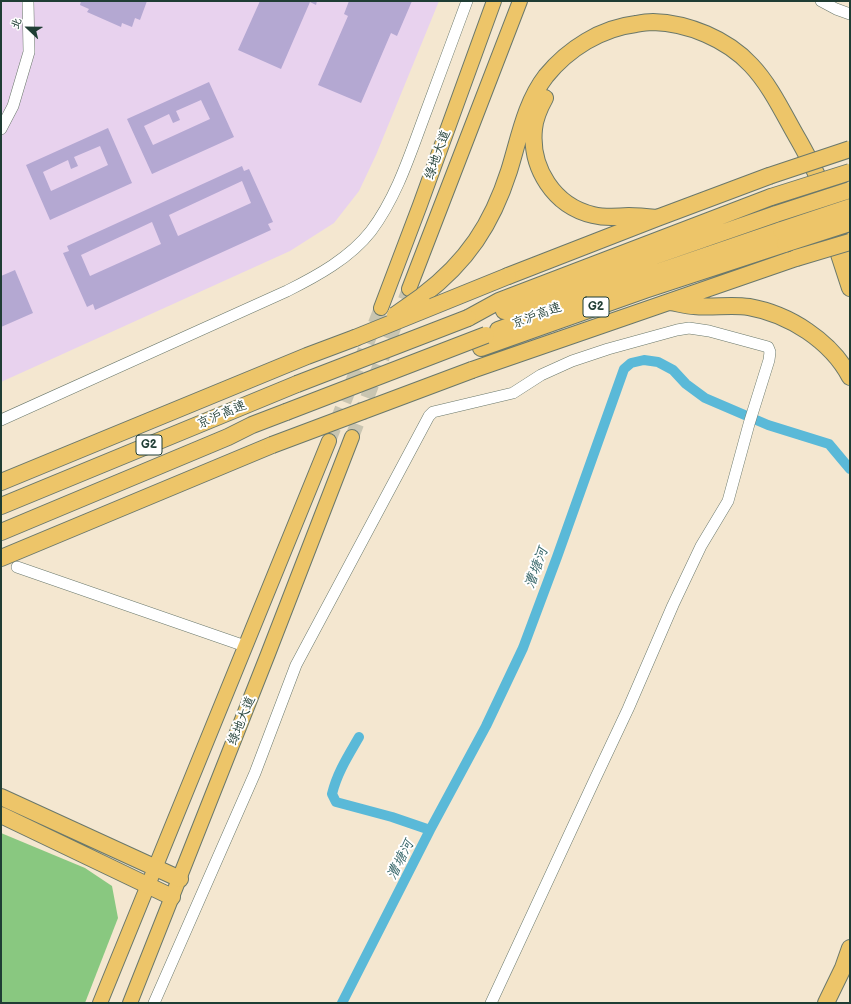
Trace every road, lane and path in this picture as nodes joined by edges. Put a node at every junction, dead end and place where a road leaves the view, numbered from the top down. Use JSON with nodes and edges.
{"nodes":[{"id":1,"x":28,"y":1,"type":"edge"},
{"id":2,"x":467,"y":1,"type":"edge"},
{"id":3,"x":494,"y":1,"type":"edge"},
{"id":4,"x":520,"y":1,"type":"edge"},
{"id":5,"x":821,"y":1,"type":"edge"},
{"id":6,"x":850,"y":14,"type":"edge"},
{"id":7,"x":1,"y":129,"type":"edge"},
{"id":8,"x":850,"y":149,"type":"edge"},
{"id":9,"x":850,"y":172,"type":"edge"},
{"id":10,"x":850,"y":190,"type":"edge"},
{"id":11,"x":850,"y":208,"type":"edge"},
{"id":12,"x":657,"y":218,"type":"junction"},
{"id":13,"x":850,"y":223,"type":"edge"},
{"id":14,"x":783,"y":237,"type":"junction"},
{"id":15,"x":846,"y":246,"type":"edge"},
{"id":16,"x":850,"y":288,"type":"edge"},
{"id":17,"x":409,"y":289,"type":"tunnel mouth"},
{"id":18,"x":668,"y":302,"type":"junction"},
{"id":19,"x":380,"y":308,"type":"tunnel mouth"},
{"id":20,"x":496,"y":308,"type":"junction"},
{"id":21,"x":355,"y":338,"type":"junction"},
{"id":22,"x":850,"y":377,"type":"edge"},
{"id":23,"x":1,"y":420,"type":"edge"},
{"id":24,"x":352,"y":437,"type":"tunnel mouth"},
{"id":25,"x":329,"y":441,"type":"tunnel mouth"},
{"id":26,"x":1,"y":482,"type":"edge"},
{"id":27,"x":1,"y":506,"type":"edge"},
{"id":28,"x":1,"y":532,"type":"edge"},
{"id":29,"x":8,"y":561,"type":"edge"},
{"id":30,"x":245,"y":646,"type":"junction"},
{"id":31,"x":1,"y":797,"type":"edge"},
{"id":32,"x":1,"y":815,"type":"edge"},
{"id":33,"x":156,"y":868,"type":"junction"},
{"id":34,"x":180,"y":879,"type":"junction"},
{"id":35,"x":148,"y":886,"type":"junction"},
{"id":36,"x":172,"y":897,"type":"junction"},
{"id":37,"x":850,"y":948,"type":"edge"},
{"id":38,"x":100,"y":1003,"type":"edge"},
{"id":39,"x":130,"y":1003,"type":"edge"},
{"id":40,"x":154,"y":1003,"type":"edge"},
{"id":41,"x":491,"y":1003,"type":"edge"},
{"id":42,"x":826,"y":1003,"type":"edge"}],
"edges":[{"from":1,"to":7,"type":"street"},
{"from":2,"to":23,"type":"street"},
{"from":3,"to":19,"type":"main road","name":"绿地大道"},
{"from":4,"to":17,"type":"main road","name":"绿地大道"},
{"from":5,"to":6,"type":"street"},
{"from":8,"to":12,"type":"highway","bridge":true},
{"from":9,"to":20,"type":"highway","name":"京沪高速","number":"G2","bridge":true},
{"from":10,"to":20,"type":"highway","name":"京沪高速","number":"G2","bridge":true},
{"from":11,"to":14,"type":"highway","name":"京沪高速","number":"G2","bridge":true},
{"from":12,"to":15,"type":"highway"},
{"from":12,"to":21,"type":"highway","bridge":true},
{"from":13,"to":14,"type":"highway","name":"京沪高速","number":"G2","bridge":true},
{"from":14,"to":28,"type":"highway","name":"京沪高速","number":"G2","bridge":true},
{"from":15,"to":16,"type":"highway"},
{"from":15,"to":18,"type":"highway","bridge":true},
{"from":15,"to":21,"type":"highway","bridge":true},
{"from":18,"to":22,"type":"highway"},
{"from":18,"to":29,"type":"highway","bridge":true},
{"from":20,"to":27,"type":"highway","name":"京沪高速","number":"G2","bridge":true},
{"from":21,"to":26,"type":"highway"},
{"from":24,"to":34,"type":"main road","name":"绿地大道"},
{"from":25,"to":30,"type":"main road","name":"绿地大道"},
{"from":29,"to":30,"type":"street"},
{"from":30,"to":33,"type":"main road","name":"绿地大道"},
{"from":31,"to":33,"type":"highway"},
{"from":32,"to":35,"type":"highway"},
{"from":33,"to":34,"type":"highway"},
{"from":33,"to":35,"type":"main road","name":"绿地大道"},
{"from":34,"to":36,"type":"main road","name":"绿地大道"},
{"from":35,"to":36,"type":"highway"},
{"from":35,"to":38,"type":"main road","name":"绿地大道"},
{"from":36,"to":39,"type":"main road","name":"绿地大道"},
{"from":37,"to":42,"type":"highway"},
{"from":40,"to":41,"type":"street"}]}
